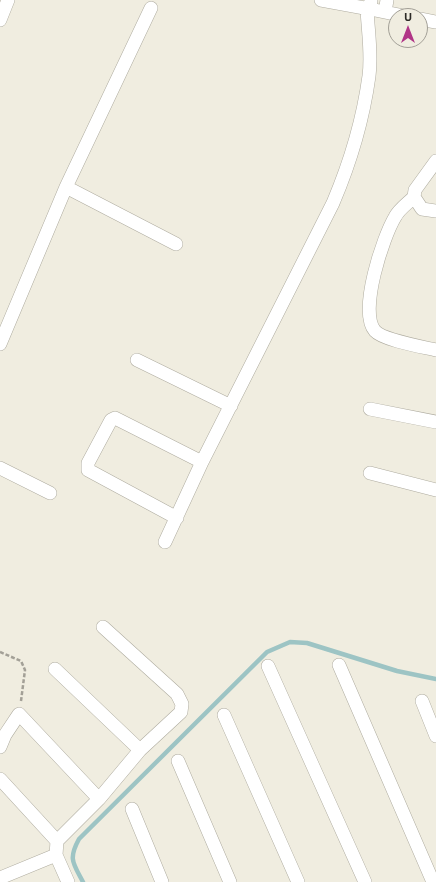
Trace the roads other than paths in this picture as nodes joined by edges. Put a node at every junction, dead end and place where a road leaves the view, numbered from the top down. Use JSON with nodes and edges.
{"nodes":[{"id":1,"x":8,"y":0,"type":"edge"},
{"id":2,"x":321,"y":0,"type":"edge"},
{"id":3,"x":376,"y":7,"type":"edge"},
{"id":4,"x":151,"y":8,"type":"dead end"},
{"id":5,"x":388,"y":11,"type":"edge"},
{"id":6,"x":0,"y":20,"type":"edge"},
{"id":7,"x":436,"y":161,"type":"edge"},
{"id":8,"x":66,"y":187,"type":"junction"},
{"id":9,"x":414,"y":197,"type":"junction"},
{"id":10,"x":436,"y":211,"type":"edge"},
{"id":11,"x":176,"y":244,"type":"dead end"},
{"id":12,"x":0,"y":344,"type":"edge"},
{"id":13,"x":436,"y":350,"type":"edge"},
{"id":14,"x":137,"y":360,"type":"dead end"},
{"id":15,"x":231,"y":406,"type":"junction"},
{"id":16,"x":370,"y":408,"type":"dead end"},
{"id":17,"x":436,"y":422,"type":"edge"},
{"id":18,"x":202,"y":462,"type":"junction"},
{"id":19,"x":0,"y":468,"type":"edge"},
{"id":20,"x":370,"y":473,"type":"dead end"},
{"id":21,"x":436,"y":490,"type":"edge"},
{"id":22,"x":50,"y":493,"type":"dead end"},
{"id":23,"x":177,"y":518,"type":"junction"},
{"id":24,"x":165,"y":542,"type":"dead end"},
{"id":25,"x":103,"y":627,"type":"dead end"},
{"id":26,"x":339,"y":665,"type":"dead end"},
{"id":27,"x":268,"y":666,"type":"dead end"},
{"id":28,"x":55,"y":668,"type":"dead end"},
{"id":29,"x":422,"y":701,"type":"dead end"},
{"id":30,"x":224,"y":715,"type":"dead end"},
{"id":31,"x":436,"y":736,"type":"edge"},
{"id":32,"x":0,"y":747,"type":"edge"},
{"id":33,"x":140,"y":750,"type":"junction"},
{"id":34,"x":178,"y":761,"type":"dead end"},
{"id":35,"x":0,"y":779,"type":"edge"},
{"id":36,"x":99,"y":799,"type":"junction"},
{"id":37,"x":132,"y":808,"type":"dead end"},
{"id":38,"x":58,"y":841,"type":"junction"},
{"id":39,"x":56,"y":855,"type":"junction"},
{"id":40,"x":0,"y":878,"type":"edge"},
{"id":41,"x":68,"y":882,"type":"edge"},
{"id":42,"x":162,"y":882,"type":"edge"},
{"id":43,"x":230,"y":882,"type":"edge"},
{"id":44,"x":298,"y":882,"type":"edge"},
{"id":45,"x":365,"y":882,"type":"edge"},
{"id":46,"x":433,"y":882,"type":"edge"}],
"edges":[{"from":1,"to":6,"type":"street"},
{"from":2,"to":3,"type":"street"},
{"from":3,"to":5,"type":"street"},
{"from":3,"to":15,"type":"street"},
{"from":4,"to":8,"type":"street"},
{"from":7,"to":9,"type":"street"},
{"from":8,"to":11,"type":"street"},
{"from":8,"to":12,"type":"street"},
{"from":9,"to":10,"type":"street"},
{"from":9,"to":13,"type":"street"},
{"from":14,"to":15,"type":"street"},
{"from":15,"to":18,"type":"street"},
{"from":16,"to":17,"type":"street"},
{"from":18,"to":23,"type":"street"},
{"from":18,"to":23,"type":"street"},
{"from":19,"to":22,"type":"street"},
{"from":20,"to":21,"type":"street"},
{"from":23,"to":24,"type":"street"},
{"from":25,"to":33,"type":"street"},
{"from":26,"to":46,"type":"street"},
{"from":27,"to":45,"type":"street"},
{"from":28,"to":33,"type":"street"},
{"from":29,"to":31,"type":"street"},
{"from":30,"to":44,"type":"street"},
{"from":32,"to":36,"type":"street"},
{"from":33,"to":36,"type":"street"},
{"from":34,"to":43,"type":"street"},
{"from":35,"to":38,"type":"street"},
{"from":36,"to":38,"type":"street"},
{"from":37,"to":42,"type":"street"},
{"from":38,"to":39,"type":"street"},
{"from":39,"to":40,"type":"street"},
{"from":39,"to":41,"type":"street"}]}
